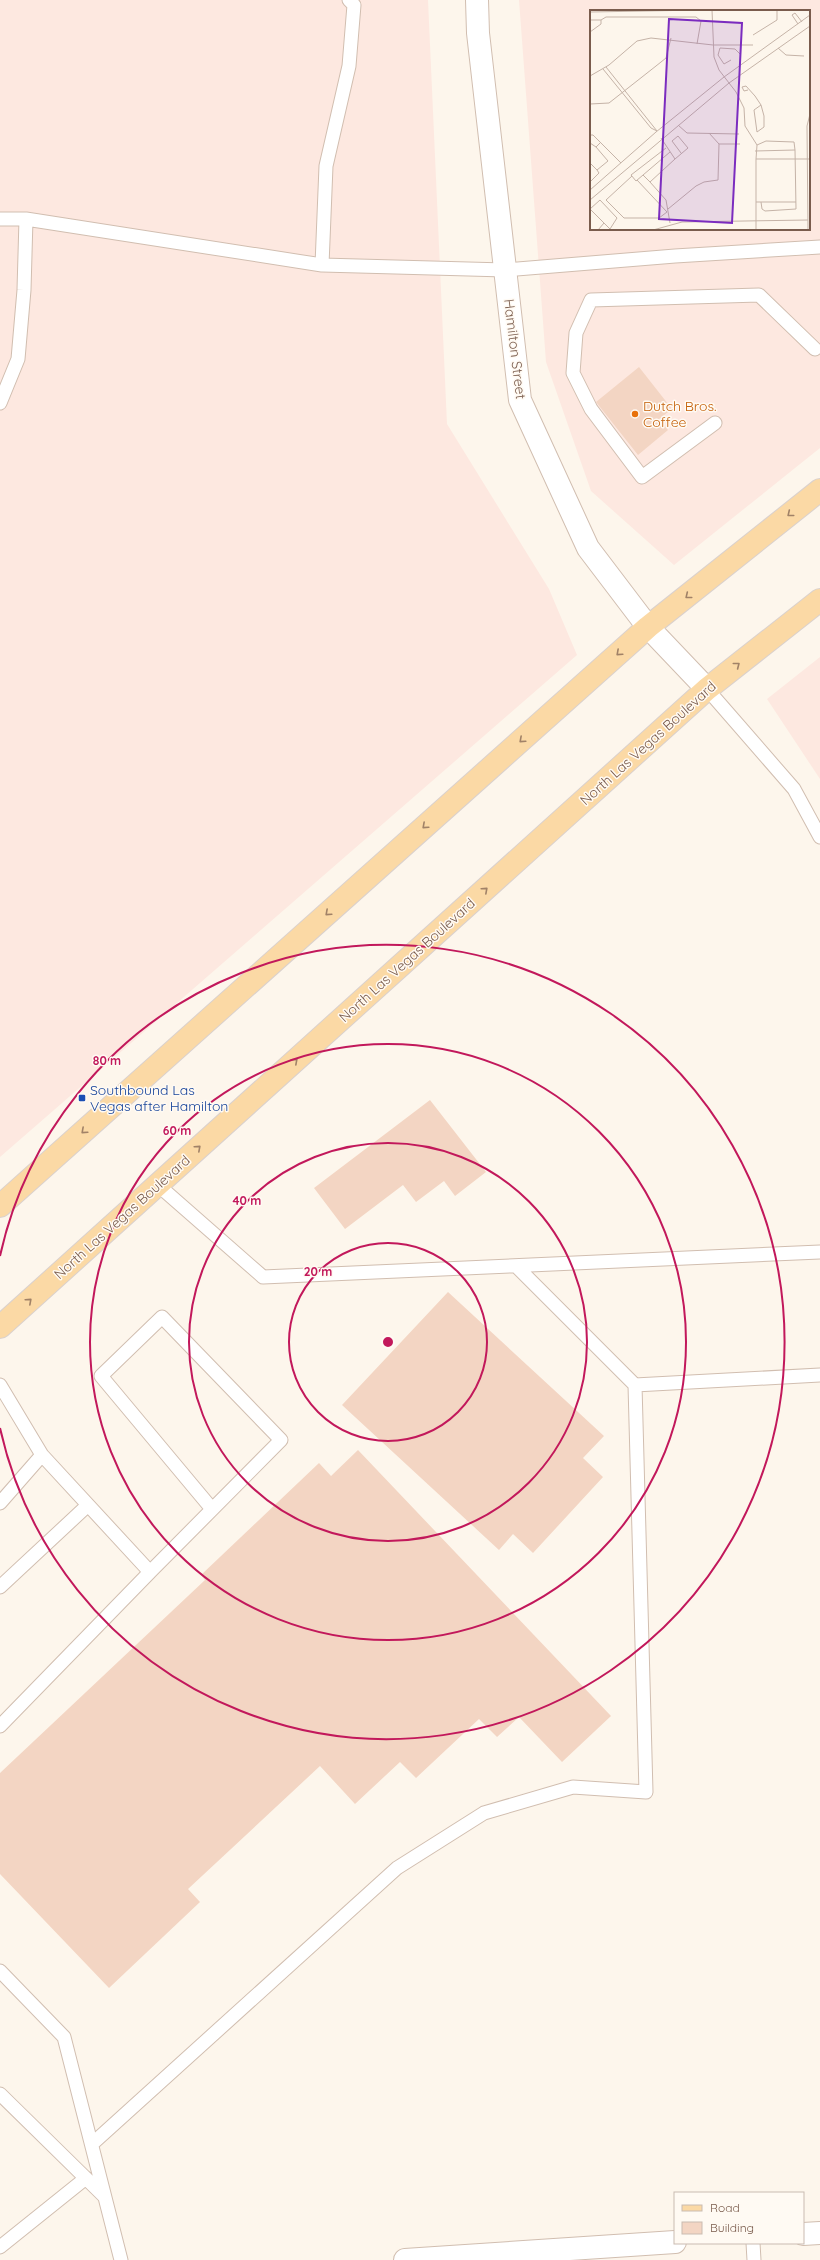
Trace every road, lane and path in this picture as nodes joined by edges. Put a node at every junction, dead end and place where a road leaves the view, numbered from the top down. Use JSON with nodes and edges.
{"nodes":[{"id":1,"x":349,"y":0,"type":"edge"},
{"id":2,"x":477,"y":0,"type":"edge"},
{"id":3,"x":0,"y":219,"type":"edge"},
{"id":4,"x":26,"y":219,"type":"junction"},
{"id":5,"x":820,"y":247,"type":"edge"},
{"id":6,"x":322,"y":265,"type":"junction"},
{"id":7,"x":505,"y":270,"type":"junction"},
{"id":8,"x":815,"y":349,"type":"dead end"},
{"id":9,"x":0,"y":403,"type":"edge"},
{"id":10,"x":715,"y":423,"type":"dead end"},
{"id":11,"x":820,"y":490,"type":"edge"},
{"id":12,"x":820,"y":600,"type":"edge"},
{"id":13,"x":648,"y":627,"type":"junction"},
{"id":14,"x":707,"y":689,"type":"junction"},
{"id":15,"x":820,"y":837,"type":"edge"},
{"id":16,"x":158,"y":1185,"type":"junction"},
{"id":17,"x":0,"y":1206,"type":"edge"},
{"id":18,"x":820,"y":1252,"type":"edge"},
{"id":19,"x":516,"y":1266,"type":"junction"},
{"id":20,"x":0,"y":1327,"type":"edge"},
{"id":21,"x":820,"y":1374,"type":"edge"},
{"id":22,"x":0,"y":1385,"type":"edge"},
{"id":23,"x":634,"y":1385,"type":"junction"},
{"id":24,"x":42,"y":1455,"type":"junction"},
{"id":25,"x":0,"y":1503,"type":"edge"},
{"id":26,"x":88,"y":1505,"type":"junction"},
{"id":27,"x":212,"y":1509,"type":"junction"},
{"id":28,"x":150,"y":1572,"type":"junction"},
{"id":29,"x":0,"y":1587,"type":"edge"},
{"id":30,"x":0,"y":1726,"type":"edge"},
{"id":31,"x":0,"y":1971,"type":"edge"},
{"id":32,"x":0,"y":2094,"type":"edge"},
{"id":33,"x":92,"y":2144,"type":"junction"},
{"id":34,"x":86,"y":2178,"type":"junction"},
{"id":35,"x":105,"y":2197,"type":"junction"},
{"id":36,"x":820,"y":2233,"type":"edge"},
{"id":37,"x":804,"y":2234,"type":"edge"},
{"id":38,"x":674,"y":2242,"type":"edge"},
{"id":39,"x":753,"y":2244,"type":"edge"},
{"id":40,"x":0,"y":2247,"type":"edge"},
{"id":41,"x":428,"y":2259,"type":"edge"},
{"id":42,"x":121,"y":2260,"type":"edge"},
{"id":43,"x":405,"y":2260,"type":"edge"},
{"id":44,"x":754,"y":2260,"type":"edge"}],
"edges":[{"from":1,"to":6,"type":"lane"},
{"from":2,"to":7,"type":"street","name":"Hamilton Street"},
{"from":3,"to":4,"type":"lane"},
{"from":4,"to":6,"type":"lane"},
{"from":4,"to":9,"type":"lane"},
{"from":5,"to":7,"type":"lane"},
{"from":6,"to":7,"type":"lane"},
{"from":7,"to":13,"type":"street","name":"Hamilton Street"},
{"from":8,"to":10,"type":"lane"},
{"from":11,"to":13,"type":"main road","one_way":true},
{"from":14,"to":12,"type":"main road","name":"North Las Vegas Boulevard","one_way":true},
{"from":13,"to":14,"type":"street","name":"Hamilton Street"},
{"from":13,"to":17,"type":"main road","one_way":true},
{"from":14,"to":15,"type":"lane"},
{"from":16,"to":14,"type":"main road","name":"North Las Vegas Boulevard","one_way":true},
{"from":16,"to":19,"type":"lane"},
{"from":20,"to":16,"type":"main road","name":"North Las Vegas Boulevard","one_way":true},
{"from":18,"to":19,"type":"lane"},
{"from":19,"to":23,"type":"lane"},
{"from":21,"to":23,"type":"lane"},
{"from":22,"to":24,"type":"lane"},
{"from":23,"to":33,"type":"lane"},
{"from":24,"to":25,"type":"lane"},
{"from":24,"to":26,"type":"lane"},
{"from":26,"to":28,"type":"lane"},
{"from":26,"to":29,"type":"lane"},
{"from":27,"to":27,"type":"lane"},
{"from":27,"to":28,"type":"lane"},
{"from":28,"to":30,"type":"lane"},
{"from":31,"to":33,"type":"lane"},
{"from":32,"to":34,"type":"lane"},
{"from":33,"to":35,"type":"lane"},
{"from":34,"to":35,"type":"lane"},
{"from":34,"to":40,"type":"lane"},
{"from":35,"to":42,"type":"lane"},
{"from":36,"to":37,"type":"street"},
{"from":38,"to":41,"type":"street"},
{"from":39,"to":44,"type":"lane"},
{"from":41,"to":43,"type":"street"}]}
